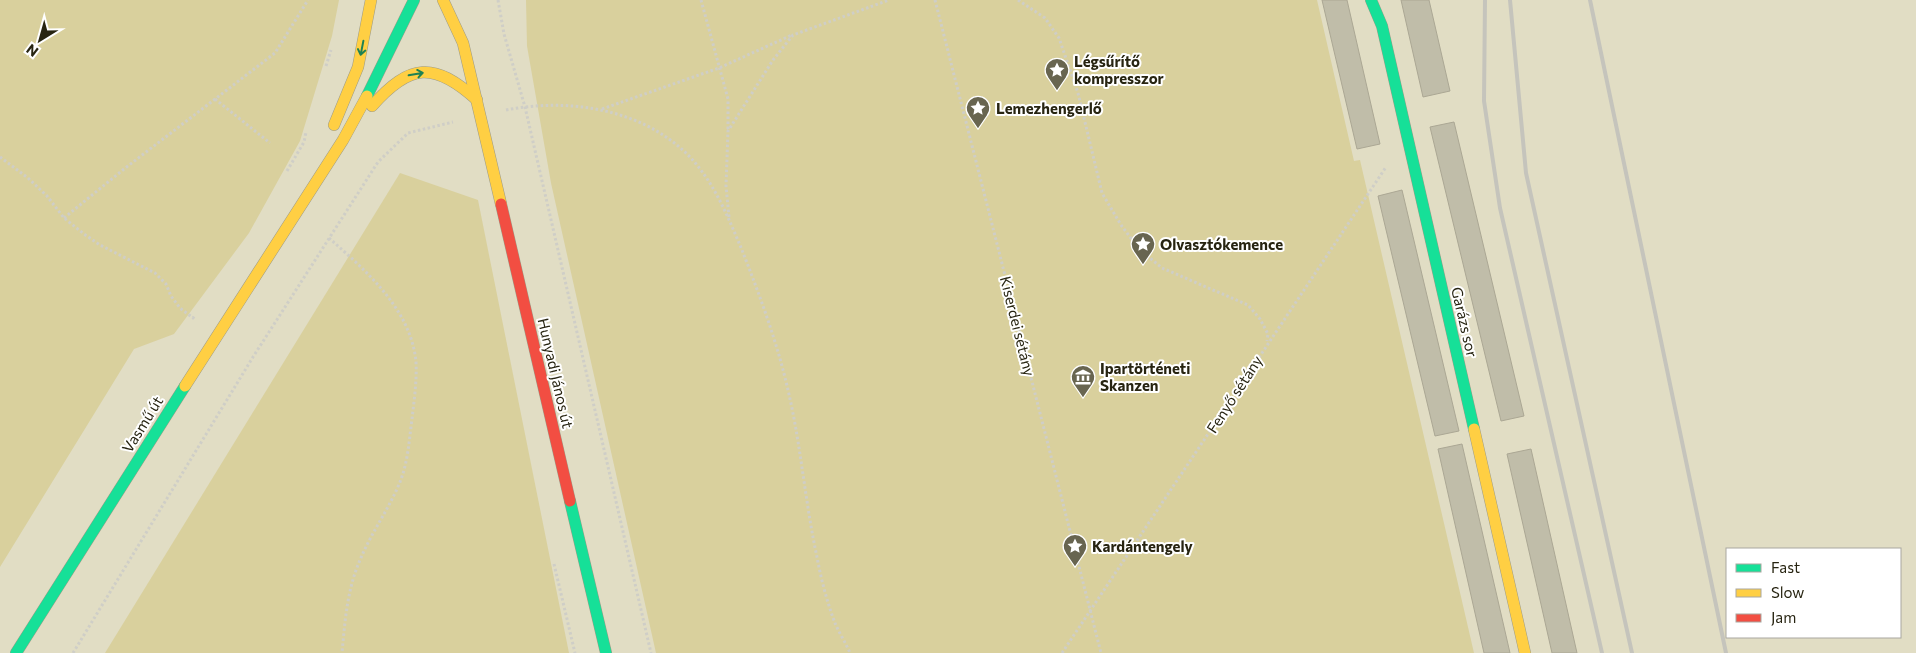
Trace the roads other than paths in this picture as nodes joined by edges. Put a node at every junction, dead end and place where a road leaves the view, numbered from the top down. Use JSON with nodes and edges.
{"nodes":[{"id":1,"x":371,"y":0,"type":"edge"},
{"id":2,"x":414,"y":0,"type":"edge"},
{"id":3,"x":443,"y":0,"type":"edge"},
{"id":4,"x":1371,"y":0,"type":"edge"},
{"id":5,"x":477,"y":100,"type":"junction"},
{"id":6,"x":331,"y":133,"type":"dead end"},
{"id":7,"x":343,"y":140,"type":"junction"},
{"id":8,"x":323,"y":150,"type":"dead end"},
{"id":9,"x":295,"y":211,"type":"junction"},
{"id":10,"x":16,"y":653,"type":"edge"},
{"id":11,"x":606,"y":653,"type":"edge"},
{"id":12,"x":1525,"y":653,"type":"edge"}],
"edges":[{"from":1,"to":6,"type":"street","one_way":true},
{"from":2,"to":7,"type":"street"},
{"from":3,"to":5,"type":"street","name":"Hunyadi János út"},
{"from":4,"to":12,"type":"street","name":"Garázs sor"},
{"from":7,"to":5,"type":"street","one_way":true},
{"from":5,"to":11,"type":"street","name":"Hunyadi János út"},
{"from":7,"to":9,"type":"street"},
{"from":8,"to":9,"type":"street"},
{"from":9,"to":10,"type":"street","name":"Vasmű út"}]}
